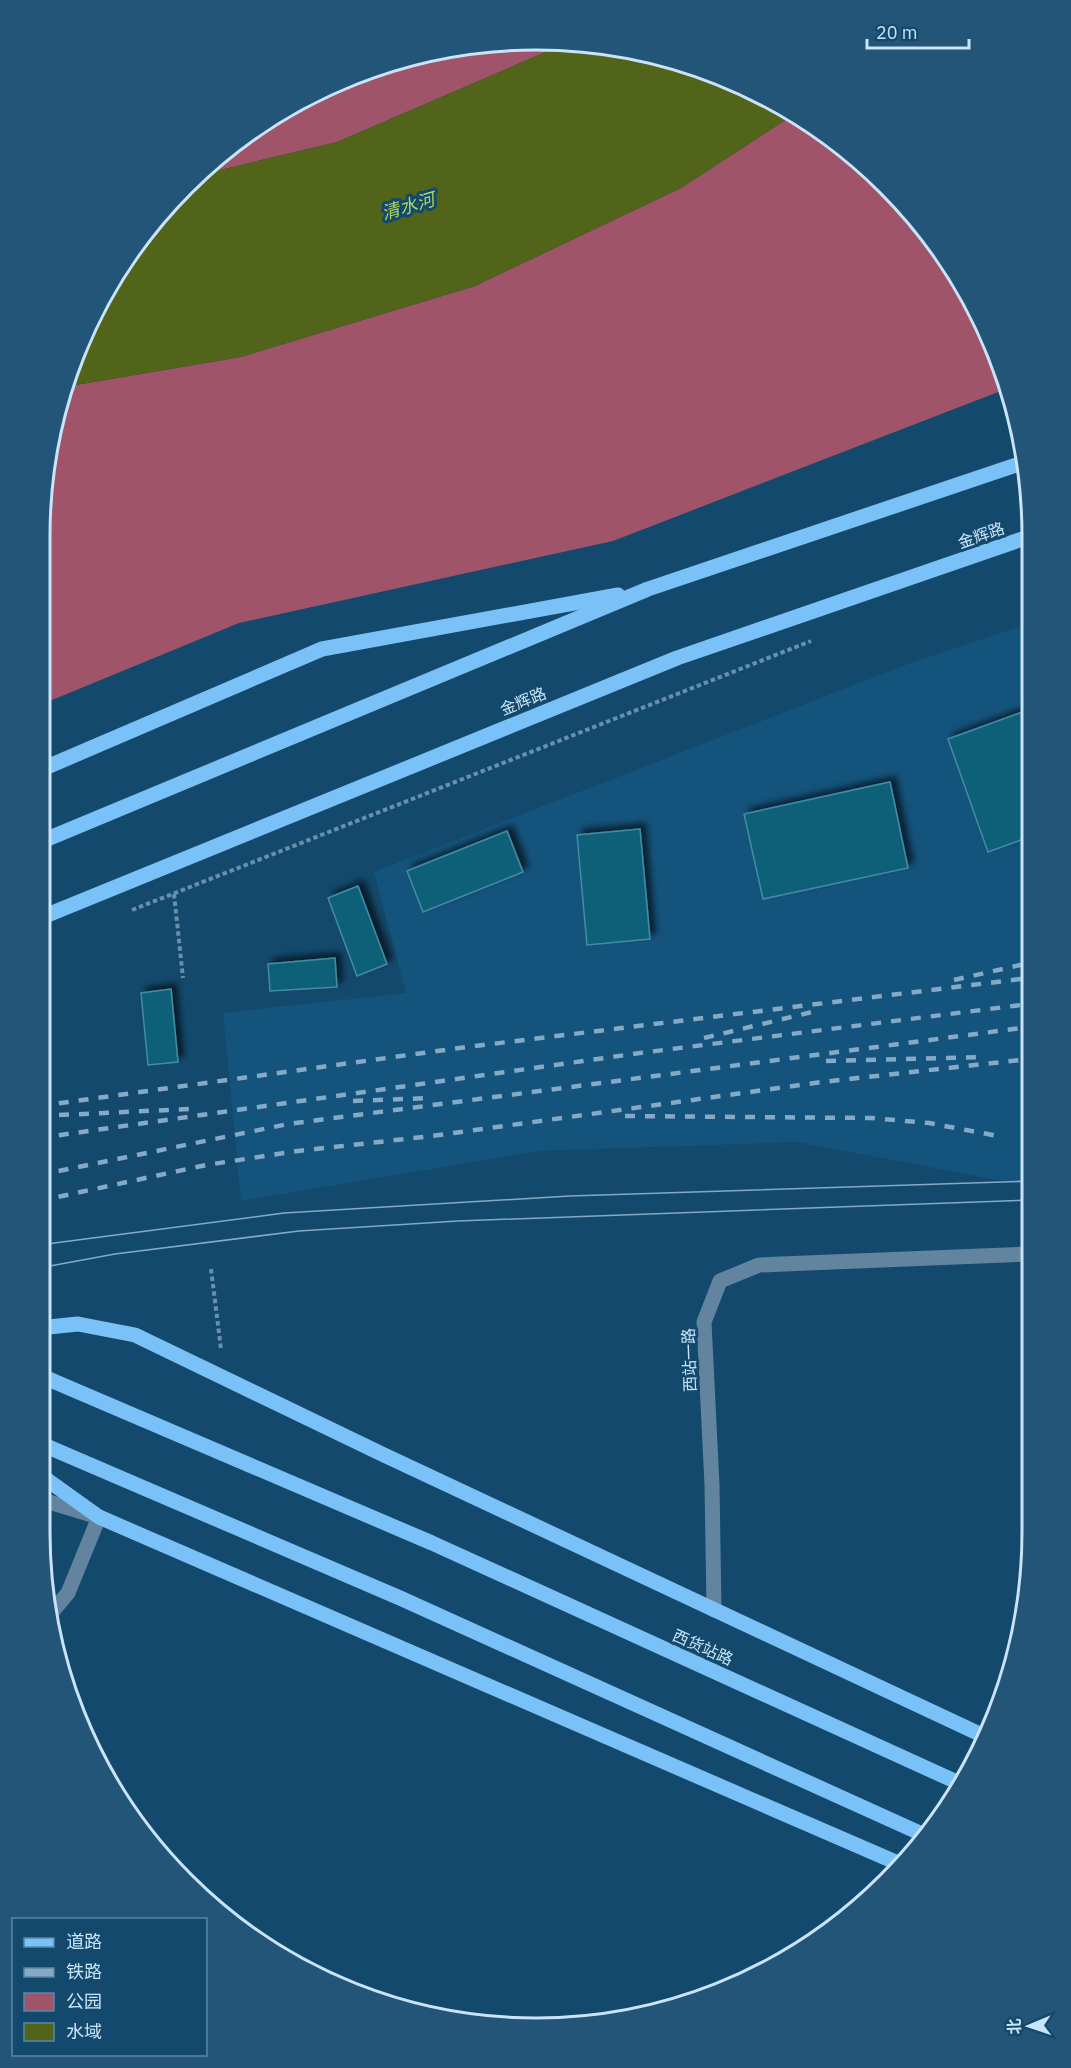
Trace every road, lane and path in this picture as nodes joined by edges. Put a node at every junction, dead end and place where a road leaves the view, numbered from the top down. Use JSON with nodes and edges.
{"nodes":[{"id":1,"x":1016,"y":465,"type":"edge"},
{"id":2,"x":1022,"y":539,"type":"edge"},
{"id":3,"x":648,"y":589,"type":"junction"},
{"id":4,"x":813,"y":640,"type":"dead end"},
{"id":5,"x":50,"y":766,"type":"edge"},
{"id":6,"x":50,"y":838,"type":"edge"},
{"id":7,"x":50,"y":914,"type":"edge"},
{"id":8,"x":183,"y":978,"type":"dead end"},
{"id":9,"x":1022,"y":1254,"type":"edge"},
{"id":10,"x":211,"y":1269,"type":"dead end"},
{"id":11,"x":50,"y":1327,"type":"edge"},
{"id":12,"x":221,"y":1377,"type":"junction"},
{"id":13,"x":50,"y":1380,"type":"edge"},
{"id":14,"x":50,"y":1448,"type":"edge"},
{"id":15,"x":50,"y":1482,"type":"edge"},
{"id":16,"x":50,"y":1502,"type":"edge"},
{"id":17,"x":99,"y":1517,"type":"junction"},
{"id":18,"x":56,"y":1607,"type":"edge"},
{"id":19,"x":714,"y":1610,"type":"junction"},
{"id":20,"x":978,"y":1733,"type":"edge"},
{"id":21,"x":953,"y":1780,"type":"edge"},
{"id":22,"x":918,"y":1832,"type":"edge"},
{"id":23,"x":893,"y":1861,"type":"edge"}],
"edges":[{"from":1,"to":3,"type":"main road"},
{"from":2,"to":7,"type":"main road","name":"金辉路"},
{"from":3,"to":5,"type":"main road"},
{"from":3,"to":6,"type":"main road"},
{"from":4,"to":8,"type":"path"},
{"from":9,"to":19,"type":"street","name":"西站一路"},
{"from":10,"to":12,"type":"path"},
{"from":11,"to":12,"type":"main road"},
{"from":12,"to":19,"type":"main road"},
{"from":13,"to":21,"type":"main road","name":"西货站路"},
{"from":14,"to":22,"type":"main road"},
{"from":15,"to":17,"type":"main road"},
{"from":16,"to":17,"type":"street"},
{"from":17,"to":18,"type":"street"},
{"from":17,"to":23,"type":"main road"},
{"from":19,"to":20,"type":"main road"}]}
